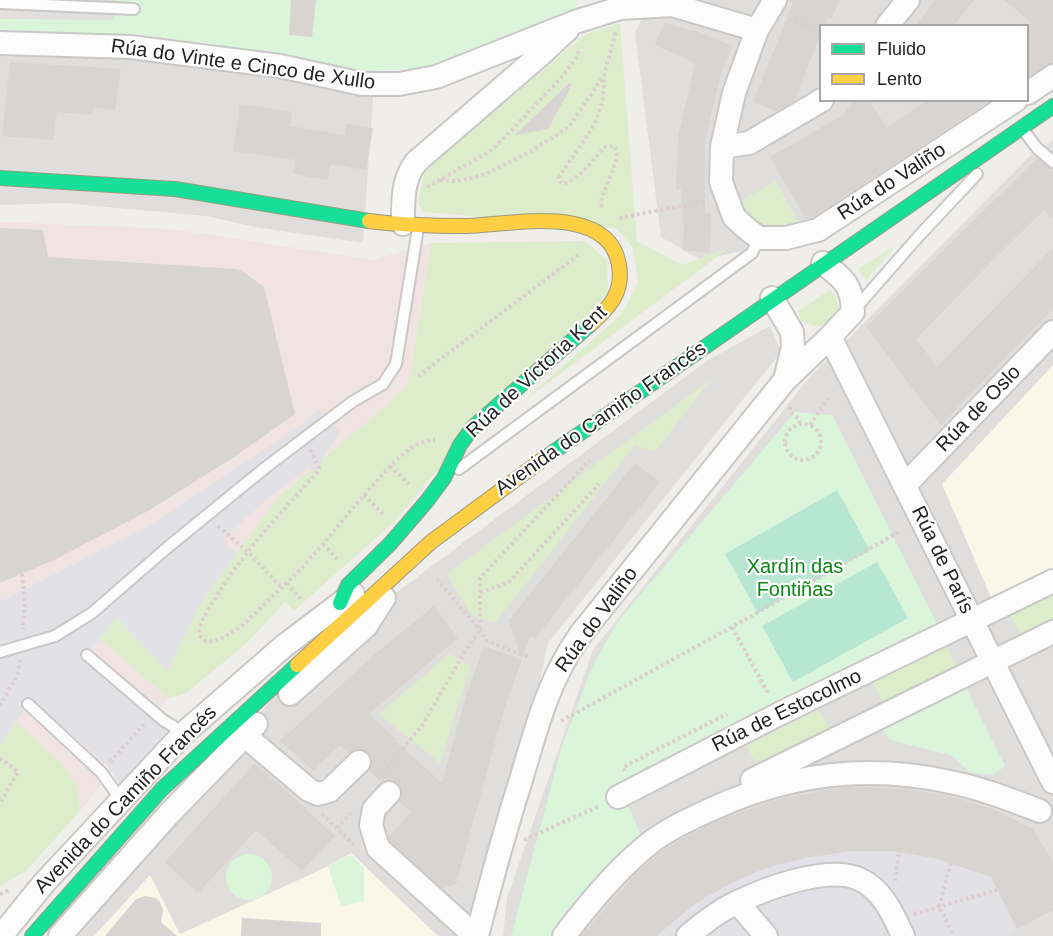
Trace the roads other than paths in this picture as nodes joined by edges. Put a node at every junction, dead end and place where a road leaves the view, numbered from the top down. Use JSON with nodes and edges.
{"nodes":[{"id":1,"x":908,"y":0,"type":"edge"},
{"id":2,"x":0,"y":3,"type":"edge"},
{"id":3,"x":134,"y":9,"type":"dead end"},
{"id":4,"x":767,"y":14,"type":"edge"},
{"id":5,"x":889,"y":24,"type":"edge"},
{"id":6,"x":578,"y":31,"type":"junction"},
{"id":7,"x":0,"y":43,"type":"edge"},
{"id":8,"x":1053,"y":76,"type":"edge"},
{"id":9,"x":1029,"y":92,"type":"edge"},
{"id":10,"x":819,"y":102,"type":"edge"},
{"id":11,"x":1013,"y":102,"type":"edge"},
{"id":12,"x":1053,"y":106,"type":"edge"},
{"id":13,"x":1022,"y":129,"type":"junction"},
{"id":14,"x":999,"y":144,"type":"junction"},
{"id":15,"x":723,"y":147,"type":"junction"},
{"id":16,"x":1053,"y":162,"type":"edge"},
{"id":17,"x":0,"y":178,"type":"edge"},
{"id":18,"x":411,"y":224,"type":"junction"},
{"id":19,"x":759,"y":238,"type":"junction"},
{"id":20,"x":823,"y":263,"type":"junction"},
{"id":21,"x":772,"y":298,"type":"junction"},
{"id":22,"x":853,"y":312,"type":"junction"},
{"id":23,"x":792,"y":332,"type":"junction"},
{"id":24,"x":1053,"y":332,"type":"edge"},
{"id":25,"x":831,"y":337,"type":"junction"},
{"id":26,"x":785,"y":380,"type":"junction"},
{"id":27,"x":444,"y":478,"type":"junction"},
{"id":28,"x":905,"y":485,"type":"junction"},
{"id":29,"x":431,"y":542,"type":"junction"},
{"id":30,"x":403,"y":569,"type":"junction"},
{"id":31,"x":1053,"y":581,"type":"edge"},
{"id":32,"x":340,"y":603,"type":"junction"},
{"id":33,"x":972,"y":621,"type":"junction"},
{"id":34,"x":1053,"y":632,"type":"edge"},
{"id":35,"x":0,"y":652,"type":"edge"},
{"id":36,"x":87,"y":655,"type":"dead end"},
{"id":37,"x":993,"y":663,"type":"junction"},
{"id":38,"x":28,"y":704,"type":"dead end"},
{"id":39,"x":244,"y":735,"type":"junction"},
{"id":40,"x":179,"y":739,"type":"junction"},
{"id":41,"x":359,"y":762,"type":"dead end"},
{"id":42,"x":1053,"y":782,"type":"edge"},
{"id":43,"x":384,"y":785,"type":"road end"},
{"id":44,"x":731,"y":788,"type":"dead end"},
{"id":45,"x":126,"y":794,"type":"junction"},
{"id":46,"x":618,"y":797,"type":"road end"},
{"id":47,"x":1041,"y":811,"type":"dead end"},
{"id":48,"x":737,"y":902,"type":"junction"},
{"id":49,"x":899,"y":928,"type":"edge"},
{"id":50,"x":1,"y":936,"type":"edge"},
{"id":51,"x":32,"y":936,"type":"edge"},
{"id":52,"x":60,"y":936,"type":"edge"},
{"id":53,"x":476,"y":936,"type":"edge"},
{"id":54,"x":564,"y":936,"type":"edge"},
{"id":55,"x":688,"y":936,"type":"edge"},
{"id":56,"x":766,"y":936,"type":"edge"}],
"edges":[{"from":1,"to":5,"type":"street"},
{"from":2,"to":3,"type":"lane"},
{"from":4,"to":6,"type":"street","name":"Rúa do Vinte e Cinco de Xullo"},
{"from":4,"to":15,"type":"street"},
{"from":6,"to":7,"type":"street","name":"Rúa do Vinte e Cinco de Xullo"},
{"from":6,"to":18,"type":"street"},
{"from":8,"to":9,"type":"street"},
{"from":10,"to":15,"type":"street"},
{"from":11,"to":19,"type":"street","name":"Rúa do Valiño"},
{"from":12,"to":13,"type":"main road","name":"Rúa do Valiño"},
{"from":13,"to":14,"type":"main road","name":"Rúa do Valiño"},
{"from":13,"to":16,"type":"lane"},
{"from":14,"to":20,"type":"main road","name":"Rúa do Valiño"},
{"from":14,"to":22,"type":"lane","name":"Rúa do Valiño"},
{"from":15,"to":19,"type":"street"},
{"from":17,"to":18,"type":"main road","name":"Rúa de Victoria Kent"},
{"from":18,"to":27,"type":"main road","name":"Rúa de Victoria Kent"},
{"from":18,"to":35,"type":"lane"},
{"from":19,"to":27,"type":"lane"},
{"from":20,"to":21,"type":"main road","name":"Rúa do Valiño"},
{"from":20,"to":22,"type":"street"},
{"from":21,"to":23,"type":"street"},
{"from":21,"to":29,"type":"main road","name":"Avenida do Camiño Francés"},
{"from":22,"to":25,"type":"street","name":"Rúa do Valiño"},
{"from":23,"to":25,"type":"street"},
{"from":23,"to":26,"type":"street","name":"Rúa do Valiño"},
{"from":24,"to":28,"type":"street","name":"Rúa de Oslo"},
{"from":25,"to":26,"type":"street","name":"Rúa do Valiño"},
{"from":25,"to":28,"type":"street","name":"Rúa de París"},
{"from":26,"to":53,"type":"street","name":"Rúa do Valiño"},
{"from":27,"to":32,"type":"main road","name":"Rúa de Victoria Kent"},
{"from":28,"to":33,"type":"street","name":"Rúa de París"},
{"from":29,"to":30,"type":"main road","name":"Avenida do Camiño Francés"},
{"from":29,"to":32,"type":"street","name":"Avenida do Camiño Francés"},
{"from":30,"to":39,"type":"street","name":"Avenida do Camiño Francés"},
{"from":30,"to":51,"type":"main road","name":"Avenida do Camiño Francés"},
{"from":31,"to":33,"type":"street","name":"Rúa de Estocolmo"},
{"from":32,"to":40,"type":"street","name":"Avenida do Camiño Francés"},
{"from":33,"to":37,"type":"street","name":"Rúa de París"},
{"from":33,"to":46,"type":"street","name":"Rúa de Estocolmo"},
{"from":34,"to":37,"type":"street"},
{"from":36,"to":40,"type":"lane"},
{"from":37,"to":42,"type":"street","name":"Rúa de París"},
{"from":37,"to":44,"type":"street"},
{"from":38,"to":45,"type":"lane"},
{"from":39,"to":41,"type":"street"},
{"from":39,"to":52,"type":"street","name":"Avenida do Camiño Francés"},
{"from":40,"to":45,"type":"street","name":"Avenida do Camiño Francés"},
{"from":43,"to":53,"type":"street"},
{"from":45,"to":50,"type":"street","name":"Avenida do Camiño Francés"},
{"from":47,"to":54,"type":"street"},
{"from":48,"to":49,"type":"street"},
{"from":48,"to":55,"type":"street"},
{"from":48,"to":56,"type":"street"}]}
